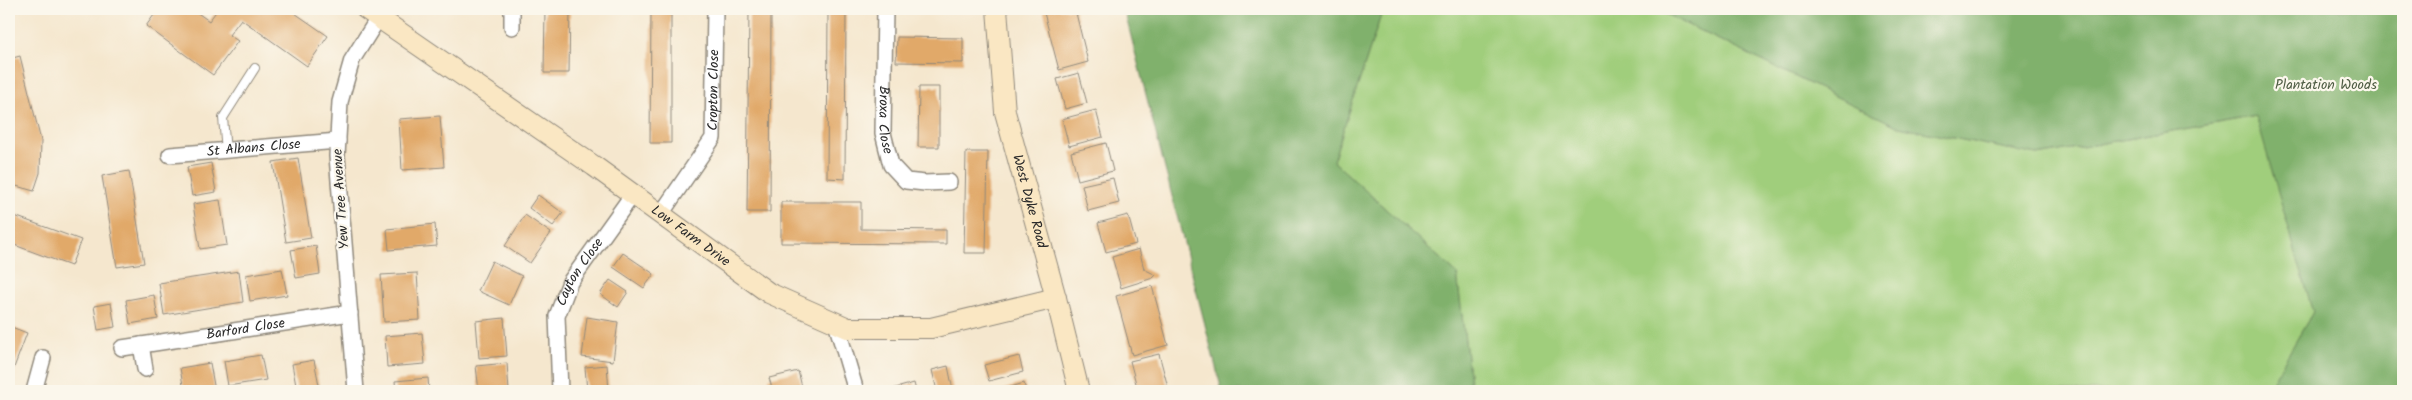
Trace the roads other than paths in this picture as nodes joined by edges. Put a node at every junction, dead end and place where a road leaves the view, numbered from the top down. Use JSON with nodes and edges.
{"nodes":[{"id":1,"x":512,"y":9,"type":"edge"},
{"id":2,"x":715,"y":9,"type":"edge"},
{"id":3,"x":885,"y":9,"type":"edge"},
{"id":4,"x":996,"y":9,"type":"edge"},
{"id":5,"x":373,"y":13,"type":"edge"},
{"id":6,"x":512,"y":27,"type":"dead end"},
{"id":7,"x":255,"y":68,"type":"dead end"},
{"id":8,"x":338,"y":141,"type":"junction"},
{"id":9,"x":226,"y":150,"type":"junction"},
{"id":10,"x":170,"y":156,"type":"dead end"},
{"id":11,"x":949,"y":182,"type":"dead end"},
{"id":12,"x":633,"y":194,"type":"junction"},
{"id":13,"x":661,"y":214,"type":"junction"},
{"id":14,"x":1056,"y":298,"type":"junction"},
{"id":15,"x":350,"y":313,"type":"junction"},
{"id":16,"x":836,"y":323,"type":"junction"},
{"id":17,"x":141,"y":345,"type":"junction"},
{"id":18,"x":122,"y":348,"type":"dead end"},
{"id":19,"x":43,"y":358,"type":"dead end"},
{"id":20,"x":145,"y":369,"type":"dead end"},
{"id":21,"x":37,"y":390,"type":"edge"},
{"id":22,"x":356,"y":391,"type":"edge"},
{"id":23,"x":560,"y":391,"type":"edge"},
{"id":24,"x":856,"y":391,"type":"edge"},
{"id":25,"x":1079,"y":391,"type":"edge"}],
"edges":[{"from":1,"to":6,"type":"street"},
{"from":2,"to":13,"type":"street","name":"Cropton Close"},
{"from":3,"to":11,"type":"street","name":"Broxa Close"},
{"from":4,"to":14,"type":"street","name":"West Dyke Road"},
{"from":5,"to":8,"type":"street","name":"Yew Tree Avenue"},
{"from":5,"to":12,"type":"street","name":"Low Farm Drive"},
{"from":7,"to":9,"type":"lane"},
{"from":8,"to":9,"type":"street","name":"St Albans Close"},
{"from":8,"to":15,"type":"street","name":"Yew Tree Avenue"},
{"from":9,"to":10,"type":"street","name":"St Albans Close"},
{"from":12,"to":13,"type":"street","name":"Low Farm Drive"},
{"from":12,"to":23,"type":"street","name":"Cayton Close"},
{"from":13,"to":16,"type":"street","name":"Low Farm Drive"},
{"from":14,"to":16,"type":"street","name":"Low Farm Drive"},
{"from":14,"to":25,"type":"street","name":"West Dyke Road"},
{"from":15,"to":17,"type":"street","name":"Barford Close"},
{"from":15,"to":22,"type":"street","name":"Yew Tree Avenue"},
{"from":16,"to":24,"type":"street"},
{"from":17,"to":18,"type":"street","name":"Barford Close"},
{"from":17,"to":20,"type":"street"},
{"from":19,"to":21,"type":"street"}]}
